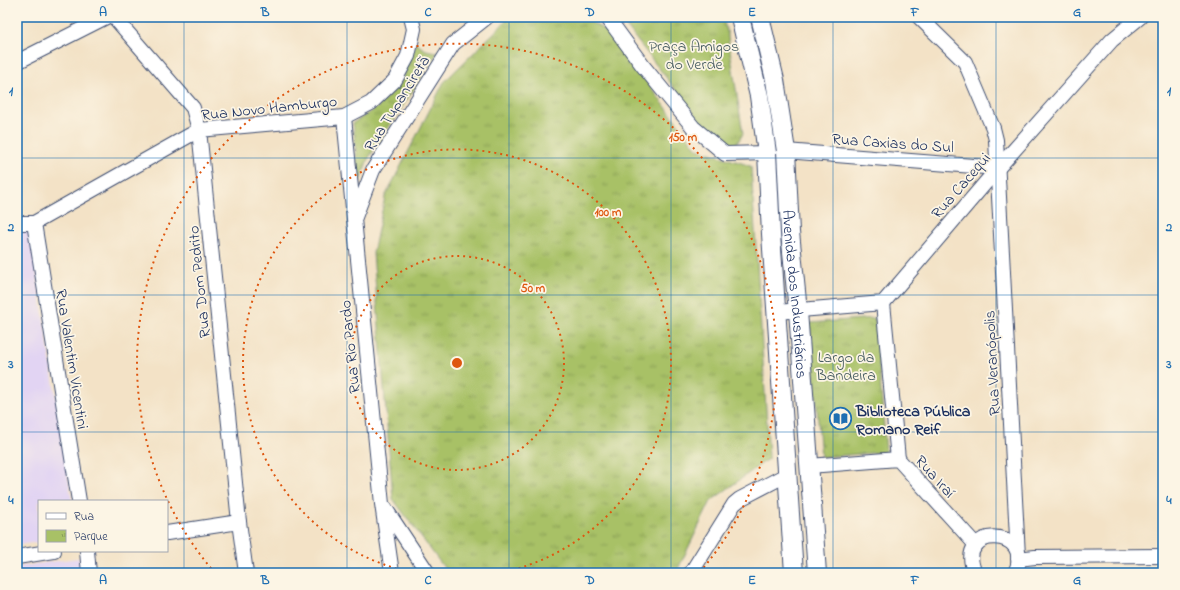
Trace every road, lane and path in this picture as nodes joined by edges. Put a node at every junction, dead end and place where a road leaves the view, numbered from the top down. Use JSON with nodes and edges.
{"nodes":[{"id":1,"x":106,"y":17,"type":"edge"},
{"id":2,"x":114,"y":17,"type":"edge"},
{"id":3,"x":411,"y":17,"type":"edge"},
{"id":4,"x":487,"y":17,"type":"edge"},
{"id":5,"x":607,"y":17,"type":"edge"},
{"id":6,"x":740,"y":17,"type":"edge"},
{"id":7,"x":760,"y":17,"type":"edge"},
{"id":8,"x":919,"y":17,"type":"edge"},
{"id":9,"x":1140,"y":17,"type":"edge"},
{"id":10,"x":17,"y":62,"type":"edge"},
{"id":11,"x":780,"y":114,"type":"junction"},
{"id":12,"x":344,"y":117,"type":"junction"},
{"id":13,"x":762,"y":117,"type":"junction"},
{"id":14,"x":199,"y":130,"type":"junction"},
{"id":15,"x":786,"y":151,"type":"junction"},
{"id":16,"x":767,"y":153,"type":"junction"},
{"id":17,"x":998,"y":168,"type":"junction"},
{"id":18,"x":354,"y":221,"type":"junction"},
{"id":19,"x":34,"y":222,"type":"junction"},
{"id":20,"x":17,"y":223,"type":"edge"},
{"id":21,"x":883,"y":303,"type":"junction"},
{"id":22,"x":798,"y":311,"type":"junction"},
{"id":23,"x":777,"y":312,"type":"junction"},
{"id":24,"x":898,"y":459,"type":"junction"},
{"id":25,"x":809,"y":466,"type":"junction"},
{"id":26,"x":788,"y":474,"type":"junction"},
{"id":27,"x":79,"y":500,"type":"edge"},
{"id":28,"x":382,"y":504,"type":"junction"},
{"id":29,"x":239,"y":522,"type":"junction"},
{"id":30,"x":168,"y":533,"type":"edge"},
{"id":31,"x":976,"y":545,"type":"junction"},
{"id":32,"x":48,"y":552,"type":"edge"},
{"id":33,"x":87,"y":552,"type":"edge"},
{"id":34,"x":1163,"y":556,"type":"edge"},
{"id":35,"x":17,"y":557,"type":"edge"},
{"id":36,"x":1017,"y":565,"type":"edge"},
{"id":37,"x":811,"y":572,"type":"edge"},
{"id":38,"x":89,"y":573,"type":"edge"},
{"id":39,"x":246,"y":573,"type":"edge"},
{"id":40,"x":392,"y":573,"type":"edge"},
{"id":41,"x":428,"y":573,"type":"edge"},
{"id":42,"x":691,"y":573,"type":"edge"},
{"id":43,"x":794,"y":573,"type":"edge"},
{"id":44,"x":975,"y":573,"type":"edge"}],
"edges":[{"from":1,"to":10,"type":"street"},
{"from":2,"to":14,"type":"street","name":"Rua Dom Pedrito"},
{"from":3,"to":12,"type":"street","name":"Rua Novo Hamburgo"},
{"from":4,"to":18,"type":"street","name":"Rua Tupanciretã"},
{"from":5,"to":16,"type":"street"},
{"from":6,"to":13,"type":"street","name":"Avenida dos Industriários"},
{"from":7,"to":11,"type":"street","name":"Avenida dos Industriários"},
{"from":8,"to":17,"type":"street"},
{"from":9,"to":17,"type":"street","name":"Rua Cacequi"},
{"from":11,"to":13,"type":"street"},
{"from":11,"to":15,"type":"street","name":"Avenida dos Industriários"},
{"from":12,"to":14,"type":"street","name":"Rua Novo Hamburgo"},
{"from":12,"to":18,"type":"street","name":"Rua Rio Pardo"},
{"from":13,"to":16,"type":"street","name":"Avenida dos Industriários"},
{"from":14,"to":19,"type":"street","name":"Rua Novo Hamburgo"},
{"from":14,"to":29,"type":"street","name":"Rua Dom Pedrito"},
{"from":15,"to":17,"type":"street","name":"Rua Caxias do Sul"},
{"from":15,"to":22,"type":"street","name":"Avenida dos Industriários"},
{"from":16,"to":23,"type":"street","name":"Avenida dos Industriários"},
{"from":17,"to":21,"type":"street","name":"Rua Cacequi"},
{"from":17,"to":36,"type":"street","name":"Rua Veranópolis"},
{"from":18,"to":28,"type":"street","name":"Rua Rio Pardo"},
{"from":19,"to":20,"type":"street","name":"Rua Novo Hamburgo"},
{"from":19,"to":27,"type":"street","name":"Rua Valentim Vicentini"},
{"from":21,"to":22,"type":"street"},
{"from":21,"to":24,"type":"street"},
{"from":22,"to":23,"type":"street"},
{"from":22,"to":25,"type":"street","name":"Avenida dos Industriários"},
{"from":23,"to":26,"type":"street","name":"Avenida dos Industriários"},
{"from":24,"to":25,"type":"street","name":"Rua Iraí"},
{"from":24,"to":31,"type":"street","name":"Rua Iraí"},
{"from":25,"to":37,"type":"street","name":"Avenida dos Industriários"},
{"from":26,"to":42,"type":"street"},
{"from":26,"to":43,"type":"street","name":"Avenida dos Industriários"},
{"from":28,"to":40,"type":"street","name":"Rua Rio Pardo"},
{"from":28,"to":41,"type":"street"},
{"from":29,"to":30,"type":"street"},
{"from":29,"to":39,"type":"street","name":"Rua Dom Pedrito"},
{"from":31,"to":36,"type":"street"},
{"from":31,"to":44,"type":"street"},
{"from":32,"to":35,"type":"street"},
{"from":33,"to":38,"type":"street"},
{"from":34,"to":36,"type":"street"}]}
